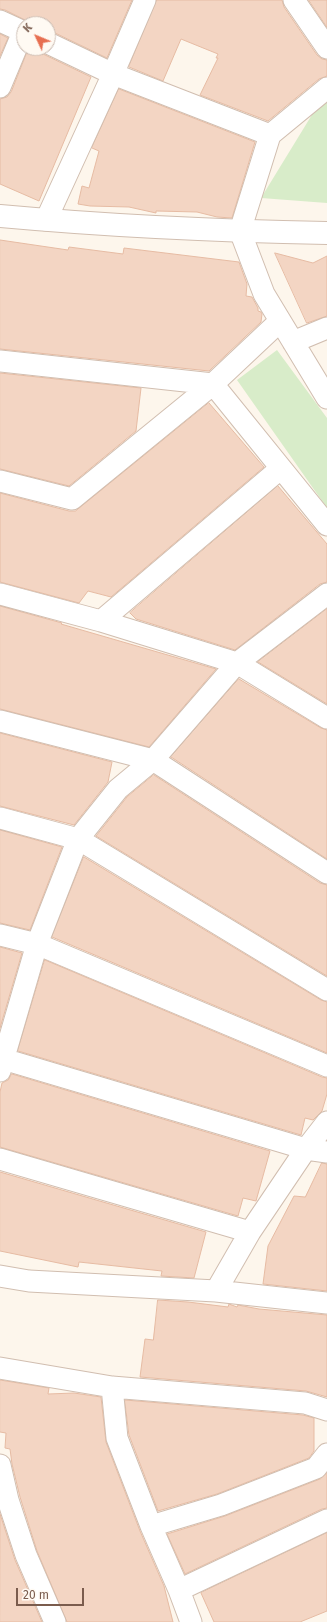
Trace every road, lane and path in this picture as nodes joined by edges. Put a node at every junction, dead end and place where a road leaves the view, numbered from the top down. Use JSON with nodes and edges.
{"nodes":[{"id":1,"x":145,"y":0,"type":"edge"},
{"id":2,"x":294,"y":0,"type":"edge"},
{"id":3,"x":0,"y":21,"type":"edge"},
{"id":4,"x":16,"y":28,"type":"edge"},
{"id":5,"x":56,"y":47,"type":"edge"},
{"id":6,"x":327,"y":48,"type":"edge"},
{"id":7,"x":16,"y":50,"type":"edge"},
{"id":8,"x":113,"y":74,"type":"junction"},
{"id":9,"x":0,"y":87,"type":"edge"},
{"id":10,"x":327,"y":88,"type":"edge"},
{"id":11,"x":270,"y":135,"type":"junction"},
{"id":12,"x":0,"y":216,"type":"edge"},
{"id":13,"x":46,"y":220,"type":"junction"},
{"id":14,"x":240,"y":231,"type":"junction"},
{"id":15,"x":327,"y":233,"type":"edge"},
{"id":16,"x":280,"y":322,"type":"junction"},
{"id":17,"x":327,"y":328,"type":"edge"},
{"id":18,"x":293,"y":342,"type":"junction"},
{"id":19,"x":0,"y":361,"type":"edge"},
{"id":20,"x":213,"y":384,"type":"junction"},
{"id":21,"x":327,"y":398,"type":"edge"},
{"id":22,"x":280,"y":469,"type":"junction"},
{"id":23,"x":0,"y":481,"type":"edge"},
{"id":24,"x":327,"y":525,"type":"edge"},
{"id":25,"x":0,"y":594,"type":"edge"},
{"id":26,"x":327,"y":594,"type":"edge"},
{"id":27,"x":101,"y":621,"type":"junction"},
{"id":28,"x":237,"y":663,"type":"junction"},
{"id":29,"x":327,"y":718,"type":"edge"},
{"id":30,"x":0,"y":721,"type":"edge"},
{"id":31,"x":153,"y":760,"type":"junction"},
{"id":32,"x":0,"y":818,"type":"edge"},
{"id":33,"x":78,"y":838,"type":"junction"},
{"id":34,"x":327,"y":873,"type":"edge"},
{"id":35,"x":0,"y":934,"type":"edge"},
{"id":36,"x":36,"y":944,"type":"junction"},
{"id":37,"x":327,"y":990,"type":"edge"},
{"id":38,"x":1,"y":1063,"type":"edge"},
{"id":39,"x":327,"y":1066,"type":"edge"},
{"id":40,"x":327,"y":1122,"type":"edge"},
{"id":41,"x":306,"y":1149,"type":"junction"},
{"id":42,"x":327,"y":1152,"type":"edge"},
{"id":43,"x":0,"y":1160,"type":"edge"},
{"id":44,"x":250,"y":1232,"type":"junction"},
{"id":45,"x":0,"y":1276,"type":"edge"},
{"id":46,"x":216,"y":1291,"type":"junction"},
{"id":47,"x":327,"y":1303,"type":"edge"},
{"id":48,"x":0,"y":1368,"type":"edge"},
{"id":49,"x":112,"y":1387,"type":"junction"},
{"id":50,"x":327,"y":1410,"type":"edge"},
{"id":51,"x":327,"y":1454,"type":"edge"},
{"id":52,"x":0,"y":1465,"type":"edge"},
{"id":53,"x":327,"y":1520,"type":"edge"},
{"id":54,"x":151,"y":1526,"type":"junction"},
{"id":55,"x":179,"y":1590,"type":"junction"},
{"id":56,"x":55,"y":1622,"type":"edge"},
{"id":57,"x":191,"y":1622,"type":"edge"}],
"edges":[{"from":1,"to":8,"type":"street"},
{"from":2,"to":6,"type":"street"},
{"from":3,"to":4,"type":"street"},
{"from":5,"to":8,"type":"street"},
{"from":7,"to":9,"type":"street"},
{"from":8,"to":11,"type":"street"},
{"from":8,"to":13,"type":"street"},
{"from":10,"to":11,"type":"street"},
{"from":11,"to":14,"type":"street"},
{"from":12,"to":13,"type":"street"},
{"from":13,"to":14,"type":"street"},
{"from":14,"to":15,"type":"street"},
{"from":14,"to":16,"type":"street"},
{"from":16,"to":18,"type":"street"},
{"from":16,"to":20,"type":"street"},
{"from":17,"to":18,"type":"street"},
{"from":18,"to":21,"type":"street"},
{"from":19,"to":20,"type":"street"},
{"from":20,"to":22,"type":"street"},
{"from":20,"to":23,"type":"street"},
{"from":22,"to":24,"type":"street"},
{"from":22,"to":27,"type":"street"},
{"from":25,"to":27,"type":"street"},
{"from":26,"to":28,"type":"street"},
{"from":27,"to":28,"type":"street"},
{"from":28,"to":29,"type":"street"},
{"from":28,"to":31,"type":"street"},
{"from":30,"to":31,"type":"street"},
{"from":31,"to":33,"type":"street"},
{"from":31,"to":34,"type":"street"},
{"from":32,"to":33,"type":"street"},
{"from":33,"to":36,"type":"street"},
{"from":33,"to":37,"type":"street"},
{"from":35,"to":36,"type":"street"},
{"from":36,"to":38,"type":"street"},
{"from":36,"to":39,"type":"street"},
{"from":38,"to":41,"type":"street"},
{"from":40,"to":41,"type":"street"},
{"from":41,"to":42,"type":"street"},
{"from":41,"to":44,"type":"street"},
{"from":43,"to":44,"type":"street"},
{"from":44,"to":46,"type":"street"},
{"from":45,"to":46,"type":"street"},
{"from":46,"to":47,"type":"street"},
{"from":48,"to":49,"type":"street"},
{"from":49,"to":50,"type":"street"},
{"from":49,"to":54,"type":"street"},
{"from":51,"to":54,"type":"street"},
{"from":52,"to":56,"type":"street"},
{"from":53,"to":55,"type":"street"},
{"from":54,"to":55,"type":"street"},
{"from":55,"to":57,"type":"street"}]}
